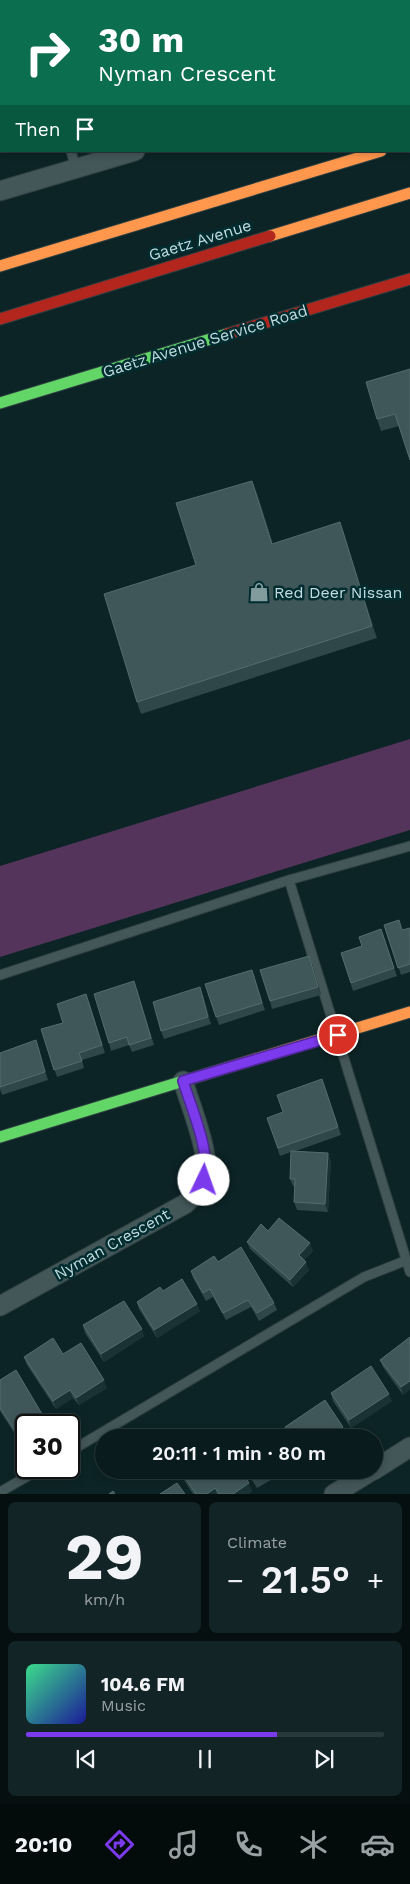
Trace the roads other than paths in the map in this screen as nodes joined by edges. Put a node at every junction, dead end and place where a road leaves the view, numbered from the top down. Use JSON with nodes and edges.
{"nodes":[{"id":1,"x":128,"y":152,"type":"edge"},
{"id":2,"x":378,"y":152,"type":"edge"},
{"id":3,"x":73,"y":160,"type":"edge"},
{"id":4,"x":0,"y":192,"type":"edge"},
{"id":5,"x":410,"y":193,"type":"edge"},
{"id":6,"x":0,"y":266,"type":"edge"},
{"id":7,"x":410,"y":279,"type":"edge"},
{"id":8,"x":0,"y":319,"type":"edge"},
{"id":9,"x":0,"y":403,"type":"edge"},
{"id":10,"x":410,"y":846,"type":"edge"},
{"id":11,"x":289,"y":880,"type":"junction"},
{"id":12,"x":0,"y":975,"type":"edge"},
{"id":13,"x":410,"y":1012,"type":"edge"},
{"id":14,"x":338,"y":1035,"type":"junction"},
{"id":15,"x":183,"y":1081,"type":"junction"},
{"id":16,"x":0,"y":1137,"type":"edge"},
{"id":17,"x":407,"y":1260,"type":"junction"},
{"id":18,"x":410,"y":1272,"type":"edge"},
{"id":19,"x":0,"y":1306,"type":"edge"},
{"id":20,"x":80,"y":1445,"type":"edge"},
{"id":21,"x":410,"y":1447,"type":"edge"},
{"id":22,"x":383,"y":1464,"type":"edge"},
{"id":23,"x":23,"y":1479,"type":"edge"},
{"id":24,"x":358,"y":1479,"type":"edge"},
{"id":25,"x":0,"y":1492,"type":"edge"},
{"id":26,"x":334,"y":1494,"type":"edge"}],
"edges":[{"from":1,"to":3,"type":"street"},
{"from":2,"to":6,"type":"street","name":"Gaetz Avenue"},
{"from":3,"to":4,"type":"street"},
{"from":5,"to":8,"type":"street","name":"Gaetz Avenue"},
{"from":7,"to":9,"type":"street","name":"Gaetz Avenue Service Road"},
{"from":10,"to":11,"type":"lane"},
{"from":11,"to":12,"type":"lane"},
{"from":11,"to":14,"type":"lane"},
{"from":13,"to":14,"type":"street"},
{"from":14,"to":15,"type":"street"},
{"from":14,"to":17,"type":"lane"},
{"from":15,"to":16,"type":"street"},
{"from":15,"to":19,"type":"street","name":"Nyman Crescent"},
{"from":17,"to":18,"type":"lane"},
{"from":17,"to":20,"type":"lane"},
{"from":21,"to":22,"type":"street"},
{"from":23,"to":25,"type":"lane"},
{"from":24,"to":26,"type":"street"}]}
